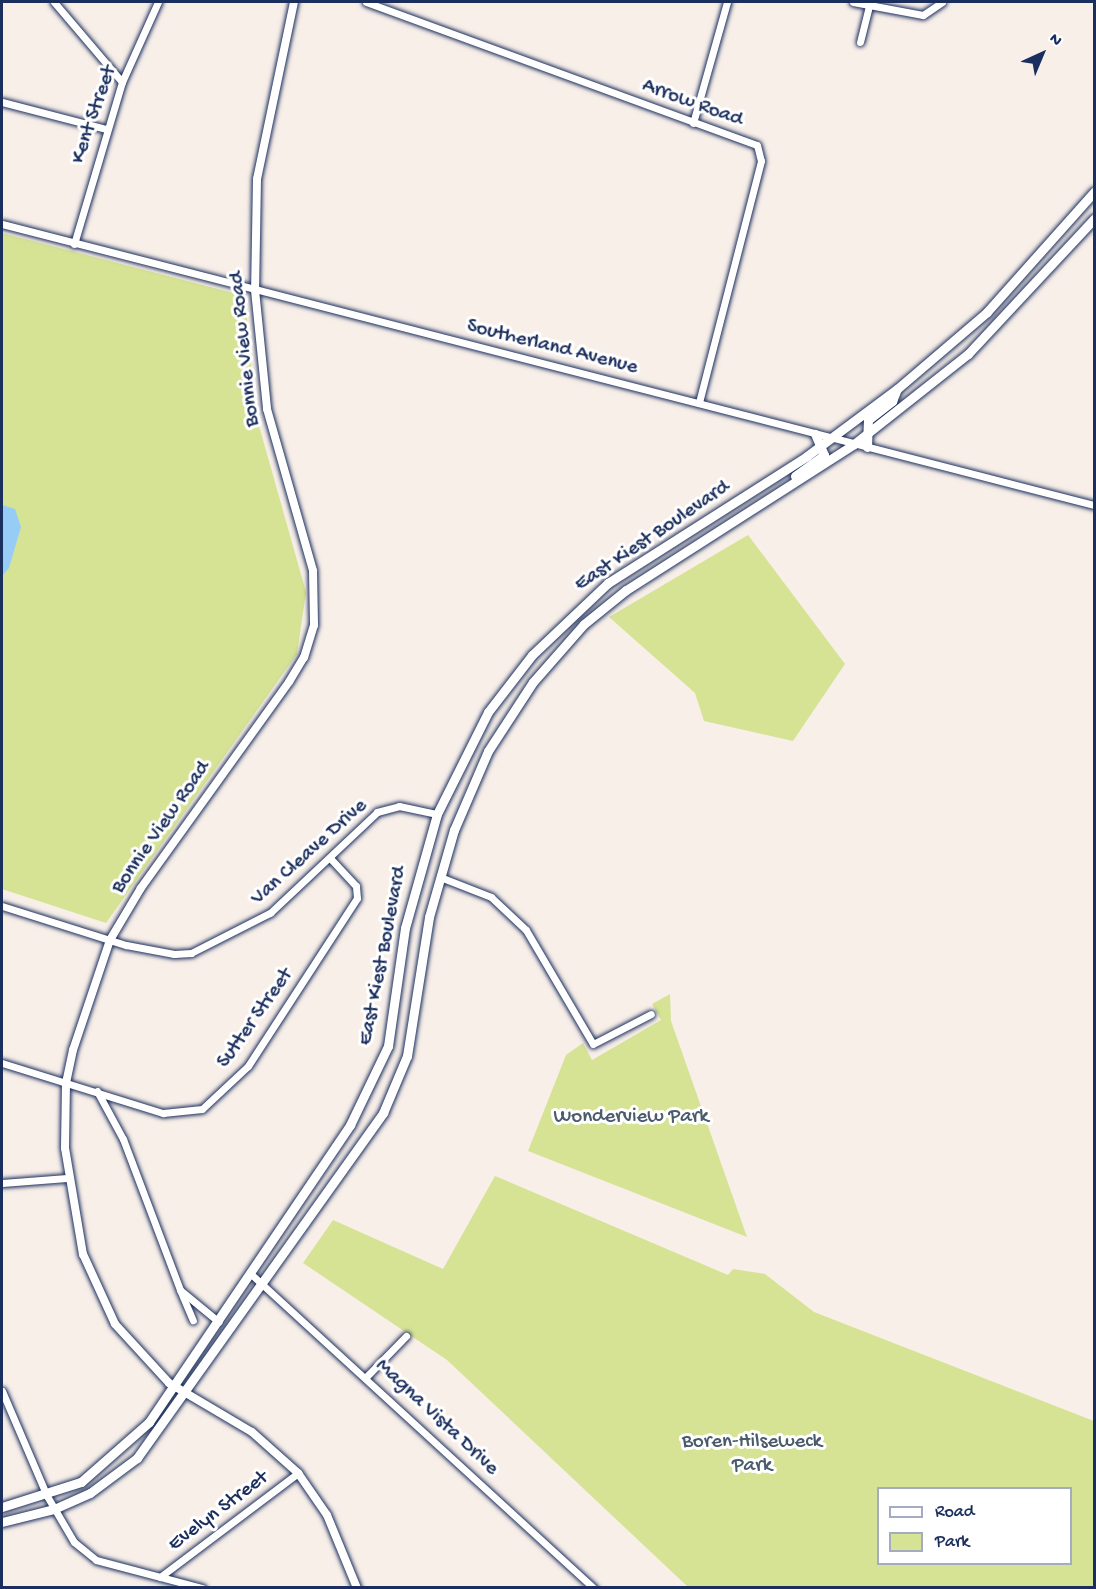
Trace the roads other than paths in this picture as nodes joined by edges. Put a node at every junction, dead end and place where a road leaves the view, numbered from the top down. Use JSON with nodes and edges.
{"nodes":[{"id":1,"x":54,"y":2,"type":"edge"},
{"id":2,"x":158,"y":2,"type":"edge"},
{"id":3,"x":294,"y":2,"type":"edge"},
{"id":4,"x":366,"y":2,"type":"edge"},
{"id":5,"x":727,"y":2,"type":"edge"},
{"id":6,"x":853,"y":2,"type":"edge"},
{"id":7,"x":942,"y":2,"type":"edge"},
{"id":8,"x":869,"y":6,"type":"junction"},
{"id":9,"x":860,"y":42,"type":"dead end"},
{"id":10,"x":122,"y":82,"type":"junction"},
{"id":11,"x":2,"y":102,"type":"edge"},
{"id":12,"x":693,"y":123,"type":"junction"},
{"id":13,"x":106,"y":129,"type":"junction"},
{"id":14,"x":1093,"y":198,"type":"edge"},
{"id":15,"x":1095,"y":219,"type":"edge"},
{"id":16,"x":2,"y":224,"type":"edge"},
{"id":17,"x":1051,"y":242,"type":"junction"},
{"id":18,"x":74,"y":244,"type":"junction"},
{"id":19,"x":1065,"y":253,"type":"junction"},
{"id":20,"x":255,"y":290,"type":"junction"},
{"id":21,"x":897,"y":389,"type":"junction"},
{"id":22,"x":699,"y":402,"type":"junction"},
{"id":23,"x":815,"y":434,"type":"junction"},
{"id":24,"x":866,"y":436,"type":"junction"},
{"id":25,"x":831,"y":438,"type":"junction"},
{"id":26,"x":854,"y":444,"type":"junction"},
{"id":27,"x":822,"y":446,"type":"junction"},
{"id":28,"x":867,"y":447,"type":"junction"},
{"id":29,"x":787,"y":487,"type":"junction"},
{"id":30,"x":1095,"y":505,"type":"edge"},
{"id":31,"x":574,"y":613,"type":"junction"},
{"id":32,"x":584,"y":624,"type":"junction"},
{"id":33,"x":437,"y":814,"type":"junction"},
{"id":34,"x":330,"y":858,"type":"junction"},
{"id":35,"x":440,"y":877,"type":"junction"},
{"id":36,"x":2,"y":906,"type":"edge"},
{"id":37,"x":110,"y":940,"type":"junction"},
{"id":38,"x":651,"y":1014,"type":"dead end"},
{"id":39,"x":2,"y":1063,"type":"edge"},
{"id":40,"x":66,"y":1084,"type":"junction"},
{"id":41,"x":97,"y":1091,"type":"junction"},
{"id":42,"x":67,"y":1178,"type":"junction"},
{"id":43,"x":2,"y":1183,"type":"edge"},
{"id":44,"x":252,"y":1275,"type":"junction"},
{"id":45,"x":263,"y":1285,"type":"junction"},
{"id":46,"x":180,"y":1290,"type":"junction"},
{"id":47,"x":193,"y":1320,"type":"dead end"},
{"id":48,"x":220,"y":1323,"type":"junction"},
{"id":49,"x":406,"y":1336,"type":"dead end"},
{"id":50,"x":367,"y":1376,"type":"junction"},
{"id":51,"x":175,"y":1387,"type":"junction"},
{"id":52,"x":2,"y":1391,"type":"edge"},
{"id":53,"x":186,"y":1395,"type":"junction"},
{"id":54,"x":298,"y":1473,"type":"junction"},
{"id":55,"x":47,"y":1496,"type":"junction"},
{"id":56,"x":2,"y":1507,"type":"edge"},
{"id":57,"x":54,"y":1509,"type":"junction"},
{"id":58,"x":2,"y":1522,"type":"edge"},
{"id":59,"x":160,"y":1577,"type":"junction"},
{"id":60,"x":202,"y":1587,"type":"edge"},
{"id":61,"x":357,"y":1587,"type":"edge"},
{"id":62,"x":594,"y":1587,"type":"edge"}],
"edges":[{"from":1,"to":10,"type":"street"},
{"from":2,"to":10,"type":"street","name":"Kent Street"},
{"from":3,"to":20,"type":"street","name":"Bonnie View Road"},
{"from":4,"to":12,"type":"street","name":"Arrow Road"},
{"from":5,"to":12,"type":"street"},
{"from":6,"to":8,"type":"street"},
{"from":7,"to":8,"type":"street"},
{"from":8,"to":9,"type":"street"},
{"from":10,"to":13,"type":"street","name":"Kent Street"},
{"from":11,"to":13,"type":"street"},
{"from":12,"to":22,"type":"street","name":"Arrow Road"},
{"from":13,"to":18,"type":"street","name":"Kent Street"},
{"from":14,"to":17,"type":"main road","name":"East Kiest Boulevard"},
{"from":15,"to":19,"type":"main road","name":"East Kiest Boulevard"},
{"from":16,"to":18,"type":"street","name":"Southerland Avenue"},
{"from":17,"to":19,"type":"main road"},
{"from":17,"to":21,"type":"main road","name":"East Kiest Boulevard"},
{"from":18,"to":20,"type":"street","name":"Southerland Avenue"},
{"from":19,"to":24,"type":"main road","name":"East Kiest Boulevard"},
{"from":20,"to":22,"type":"street","name":"Southerland Avenue"},
{"from":20,"to":37,"type":"street","name":"Bonnie View Road"},
{"from":21,"to":24,"type":"main road"},
{"from":21,"to":25,"type":"main road","name":"East Kiest Boulevard"},
{"from":22,"to":23,"type":"street","name":"Southerland Avenue"},
{"from":23,"to":25,"type":"street","name":"Southerland Avenue"},
{"from":23,"to":27,"type":"main road"},
{"from":24,"to":26,"type":"main road","name":"East Kiest Boulevard"},
{"from":24,"to":28,"type":"main road"},
{"from":25,"to":26,"type":"street","name":"Southerland Avenue"},
{"from":25,"to":27,"type":"main road","name":"East Kiest Boulevard"},
{"from":26,"to":28,"type":"street","name":"Southerland Avenue"},
{"from":26,"to":29,"type":"main road","name":"East Kiest Boulevard"},
{"from":27,"to":29,"type":"main road"},
{"from":27,"to":31,"type":"main road","name":"East Kiest Boulevard"},
{"from":28,"to":30,"type":"street","name":"Southerland Avenue"},
{"from":29,"to":32,"type":"main road","name":"East Kiest Boulevard"},
{"from":31,"to":32,"type":"main road"},
{"from":31,"to":33,"type":"main road","name":"East Kiest Boulevard"},
{"from":32,"to":35,"type":"main road","name":"East Kiest Boulevard"},
{"from":33,"to":34,"type":"street","name":"Van Cleave Drive"},
{"from":33,"to":44,"type":"main road","name":"East Kiest Boulevard"},
{"from":34,"to":37,"type":"street","name":"Van Cleave Drive"},
{"from":34,"to":41,"type":"street","name":"Sutter Street"},
{"from":35,"to":38,"type":"street"},
{"from":35,"to":45,"type":"main road","name":"East Kiest Boulevard"},
{"from":36,"to":37,"type":"street","name":"Van Cleave Drive"},
{"from":37,"to":40,"type":"street","name":"Bonnie View Road"},
{"from":39,"to":40,"type":"street","name":"Sutter Street"},
{"from":40,"to":41,"type":"street","name":"Sutter Street"},
{"from":40,"to":42,"type":"street","name":"Bonnie View Road"},
{"from":41,"to":46,"type":"street"},
{"from":42,"to":43,"type":"street"},
{"from":42,"to":51,"type":"street","name":"Bonnie View Road"},
{"from":44,"to":45,"type":"street","name":"Magna Vista Drive"},
{"from":44,"to":48,"type":"main road","name":"East Kiest Boulevard"},
{"from":45,"to":50,"type":"street","name":"Magna Vista Drive"},
{"from":45,"to":53,"type":"main road","name":"East Kiest Boulevard"},
{"from":46,"to":47,"type":"street"},
{"from":46,"to":48,"type":"street"},
{"from":48,"to":51,"type":"main road","name":"East Kiest Boulevard"},
{"from":49,"to":50,"type":"street"},
{"from":50,"to":62,"type":"street","name":"Magna Vista Drive"},
{"from":51,"to":53,"type":"street","name":"Bonnie View Road"},
{"from":51,"to":55,"type":"main road","name":"East Kiest Boulevard"},
{"from":52,"to":55,"type":"street"},
{"from":53,"to":54,"type":"street","name":"Bonnie View Road"},
{"from":53,"to":57,"type":"main road","name":"East Kiest Boulevard"},
{"from":54,"to":59,"type":"street","name":"Evelyn Street"},
{"from":54,"to":61,"type":"street","name":"Bonnie View Road"},
{"from":55,"to":56,"type":"main road","name":"East Kiest Boulevard"},
{"from":55,"to":57,"type":"street"},
{"from":57,"to":58,"type":"main road","name":"East Kiest Boulevard"},
{"from":57,"to":59,"type":"street"},
{"from":59,"to":60,"type":"street"}]}
